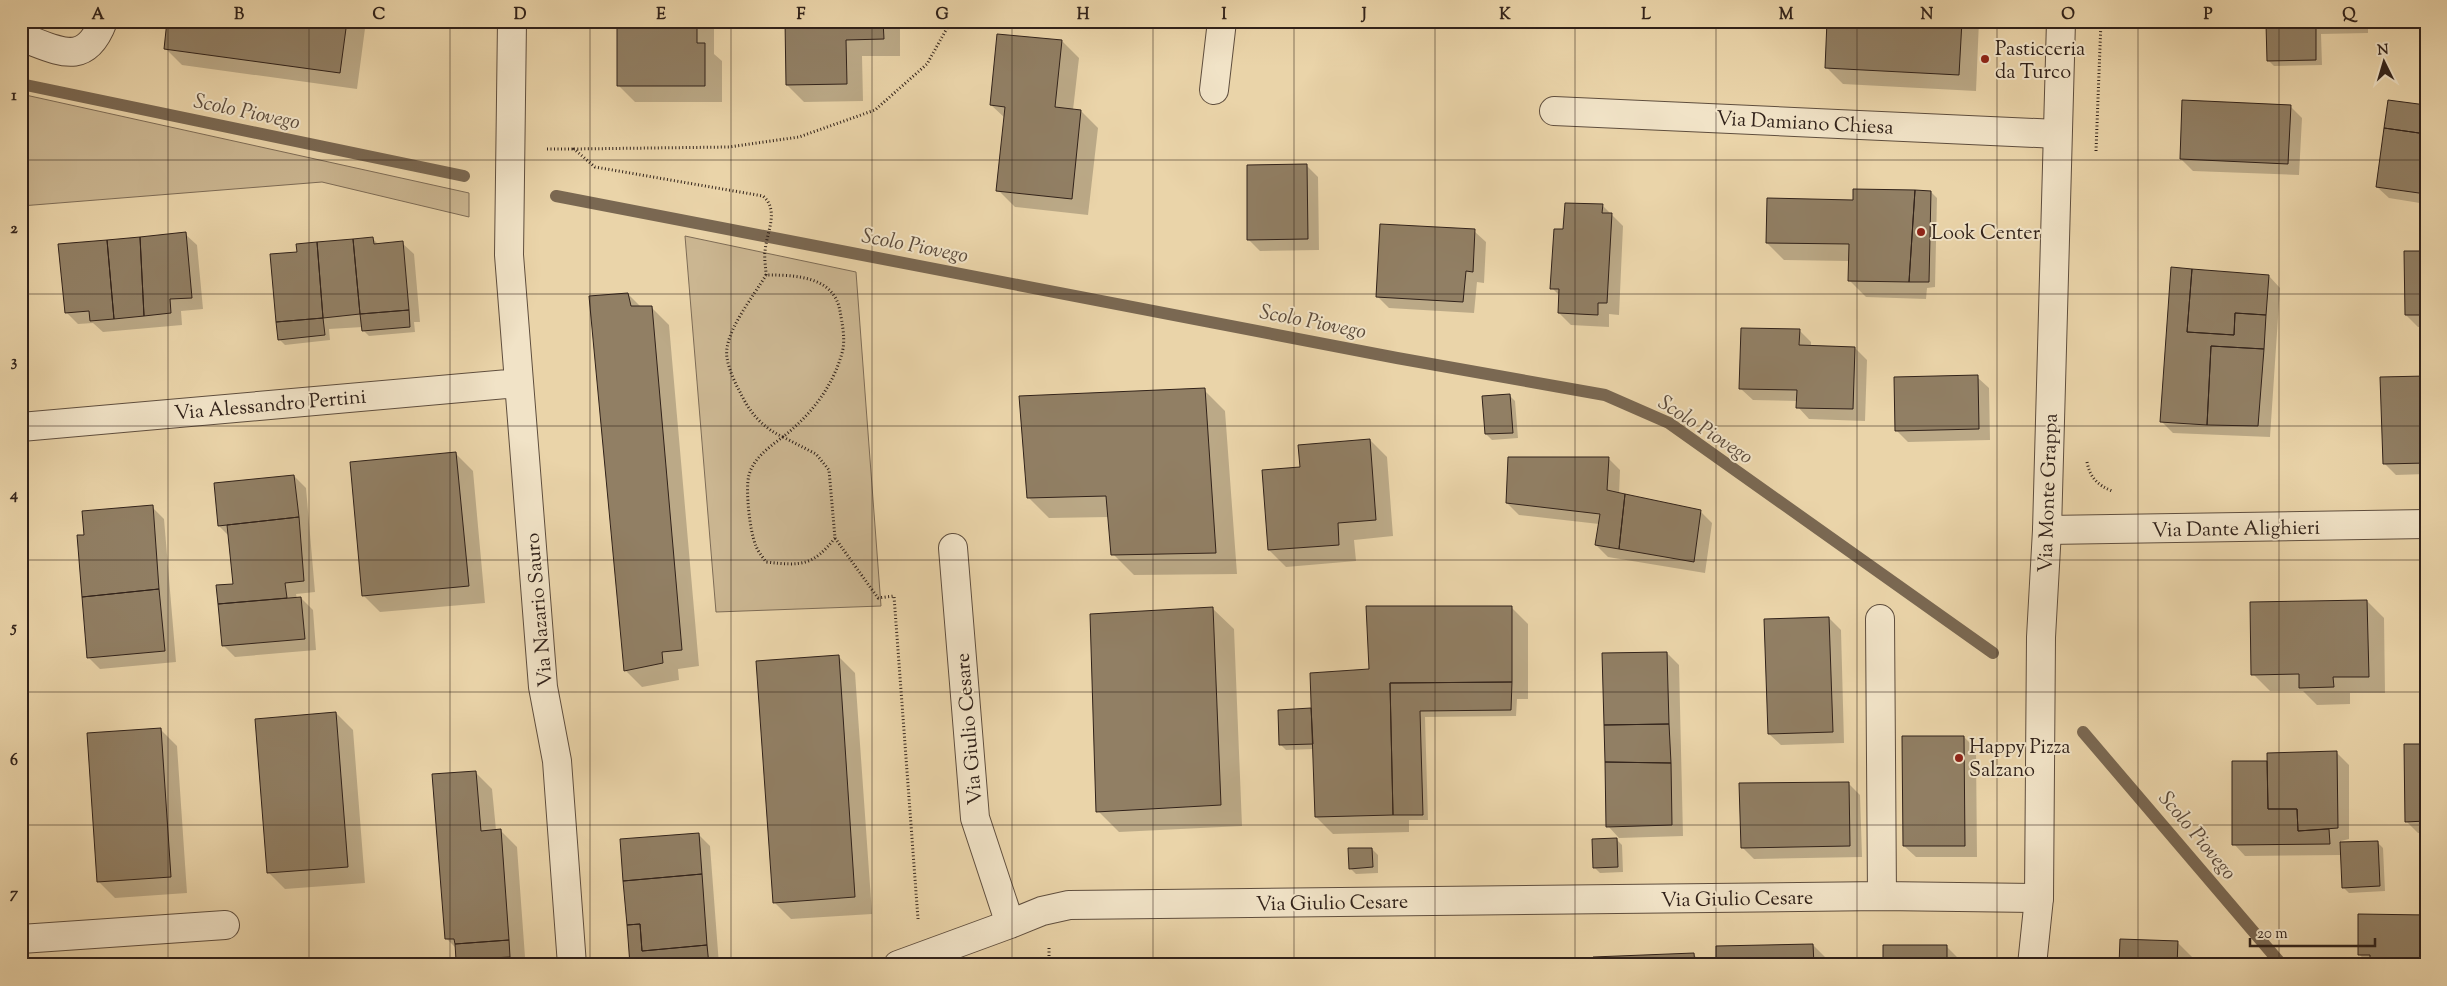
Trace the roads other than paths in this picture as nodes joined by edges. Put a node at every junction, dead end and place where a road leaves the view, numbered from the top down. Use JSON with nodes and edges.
{"nodes":[{"id":1,"x":512,"y":21,"type":"edge"},
{"id":2,"x":1222,"y":21,"type":"edge"},
{"id":3,"x":2061,"y":21,"type":"edge"},
{"id":4,"x":101,"y":25,"type":"edge"},
{"id":5,"x":21,"y":38,"type":"edge"},
{"id":6,"x":1214,"y":90,"type":"dead end"},
{"id":7,"x":1554,"y":111,"type":"dead end"},
{"id":8,"x":2057,"y":134,"type":"junction"},
{"id":9,"x":519,"y":383,"type":"junction"},
{"id":10,"x":21,"y":427,"type":"edge"},
{"id":11,"x":2426,"y":524,"type":"edge"},
{"id":12,"x":2047,"y":530,"type":"junction"},
{"id":13,"x":953,"y":548,"type":"dead end"},
{"id":14,"x":1880,"y":619,"type":"dead end"},
{"id":15,"x":1882,"y":896,"type":"junction"},
{"id":16,"x":2038,"y":898,"type":"junction"},
{"id":17,"x":1010,"y":924,"type":"junction"},
{"id":18,"x":225,"y":925,"type":"dead end"},
{"id":19,"x":21,"y":939,"type":"edge"},
{"id":20,"x":572,"y":965,"type":"edge"},
{"id":21,"x":898,"y":965,"type":"edge"},
{"id":22,"x":2032,"y":965,"type":"edge"}],
"edges":[{"from":1,"to":9,"type":"street","name":"Via Nazario Sauro"},
{"from":2,"to":6,"type":"street"},
{"from":3,"to":8,"type":"street","name":"Via Monte Grappa"},
{"from":4,"to":5,"type":"street"},
{"from":7,"to":8,"type":"street","name":"Via Damiano Chiesa"},
{"from":8,"to":12,"type":"street","name":"Via Monte Grappa"},
{"from":9,"to":10,"type":"street","name":"Via Alessandro Pertini"},
{"from":9,"to":20,"type":"street","name":"Via Nazario Sauro"},
{"from":11,"to":12,"type":"street","name":"Via Dante Alighieri"},
{"from":12,"to":16,"type":"street","name":"Via Monte Grappa"},
{"from":13,"to":17,"type":"street","name":"Via Giulio Cesare"},
{"from":14,"to":15,"type":"street"},
{"from":15,"to":16,"type":"street","name":"Via Giulio Cesare"},
{"from":15,"to":17,"type":"street","name":"Via Giulio Cesare"},
{"from":16,"to":22,"type":"street","name":"Via Monte Grappa"},
{"from":17,"to":21,"type":"street"},
{"from":18,"to":19,"type":"street"}]}
